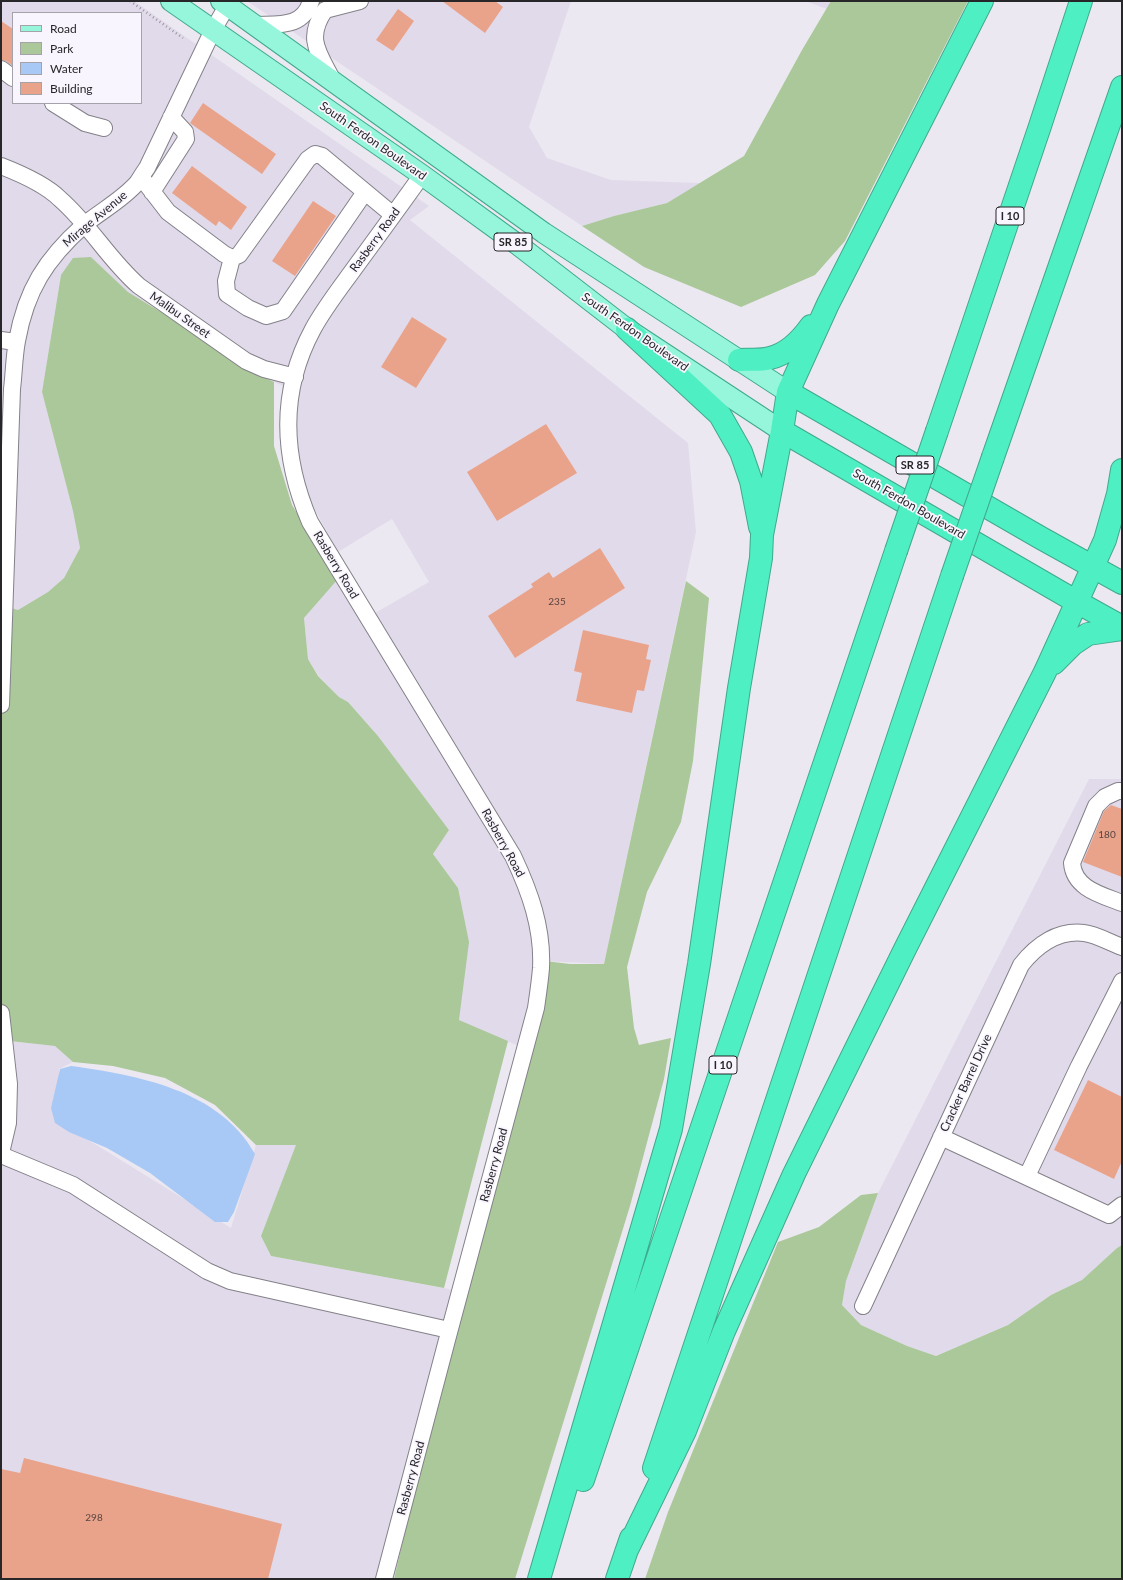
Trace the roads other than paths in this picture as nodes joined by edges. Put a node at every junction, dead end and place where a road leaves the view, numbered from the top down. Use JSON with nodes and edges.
{"nodes":[{"id":1,"x":171,"y":1,"type":"edge"},
{"id":2,"x":311,"y":1,"type":"edge"},
{"id":3,"x":360,"y":1,"type":"edge"},
{"id":4,"x":982,"y":1,"type":"edge"},
{"id":5,"x":1081,"y":1,"type":"edge"},
{"id":6,"x":226,"y":3,"type":"edge"},
{"id":7,"x":334,"y":4,"type":"edge"},
{"id":8,"x":256,"y":26,"type":"junction"},
{"id":9,"x":213,"y":30,"type":"junction"},
{"id":10,"x":1,"y":69,"type":"edge"},
{"id":11,"x":12,"y":77,"type":"edge"},
{"id":12,"x":333,"y":81,"type":"junction"},
{"id":13,"x":1122,"y":87,"type":"edge"},
{"id":14,"x":55,"y":104,"type":"edge"},
{"id":15,"x":172,"y":117,"type":"junction"},
{"id":16,"x":104,"y":128,"type":"dead end"},
{"id":17,"x":1,"y":166,"type":"edge"},
{"id":18,"x":422,"y":176,"type":"junction"},
{"id":19,"x":141,"y":177,"type":"junction"},
{"id":20,"x":152,"y":192,"type":"junction"},
{"id":21,"x":365,"y":192,"type":"junction"},
{"id":22,"x":393,"y":216,"type":"junction"},
{"id":23,"x":85,"y":224,"type":"junction"},
{"id":24,"x":232,"y":258,"type":"junction"},
{"id":25,"x":828,"y":304,"type":"junction"},
{"id":26,"x":627,"y":329,"type":"junction"},
{"id":27,"x":9,"y":341,"type":"edge"},
{"id":28,"x":739,"y":360,"type":"junction"},
{"id":29,"x":295,"y":377,"type":"junction"},
{"id":30,"x":788,"y":392,"type":"junction"},
{"id":31,"x":782,"y":431,"type":"junction"},
{"id":32,"x":1122,"y":470,"type":"edge"},
{"id":33,"x":1120,"y":500,"type":"edge"},
{"id":34,"x":762,"y":535,"type":"junction"},
{"id":35,"x":1092,"y":567,"type":"junction"},
{"id":36,"x":1122,"y":583,"type":"edge"},
{"id":37,"x":1077,"y":602,"type":"junction"},
{"id":38,"x":1122,"y":628,"type":"edge"},
{"id":39,"x":1045,"y":672,"type":"junction"},
{"id":40,"x":1,"y":705,"type":"edge"},
{"id":41,"x":1122,"y":791,"type":"edge"},
{"id":42,"x":1122,"y":903,"type":"edge"},
{"id":43,"x":1122,"y":947,"type":"edge"},
{"id":44,"x":1122,"y":981,"type":"edge"},
{"id":45,"x":1,"y":1013,"type":"edge"},
{"id":46,"x":941,"y":1137,"type":"junction"},
{"id":47,"x":1,"y":1154,"type":"edge"},
{"id":48,"x":1027,"y":1176,"type":"junction"},
{"id":49,"x":1122,"y":1204,"type":"edge"},
{"id":50,"x":863,"y":1306,"type":"dead end"},
{"id":51,"x":450,"y":1330,"type":"junction"},
{"id":52,"x":626,"y":1552,"type":"junction"},
{"id":53,"x":384,"y":1579,"type":"edge"},
{"id":54,"x":539,"y":1579,"type":"edge"},
{"id":55,"x":550,"y":1579,"type":"edge"},
{"id":56,"x":617,"y":1579,"type":"edge"}],
"edges":[{"from":1,"to":9,"type":"main road","name":"South Ferdon Boulevard","number":"SR 85"},
{"from":2,"to":8,"type":"street"},
{"from":3,"to":7,"type":"street"},
{"from":4,"to":25,"type":"highway"},
{"from":5,"to":55,"type":"highway","number":"I 10","bridge":true},
{"from":6,"to":8,"type":"main road","name":"South Ferdon Boulevard","number":"SR 85"},
{"from":6,"to":9,"type":"street","name":"Mirage Avenue"},
{"from":7,"to":12,"type":"street"},
{"from":8,"to":12,"type":"main road","name":"South Ferdon Boulevard","number":"SR 85"},
{"from":9,"to":15,"type":"street","name":"Mirage Avenue"},
{"from":9,"to":18,"type":"main road","name":"South Ferdon Boulevard","number":"SR 85"},
{"from":10,"to":11,"type":"street"},
{"from":12,"to":28,"type":"main road","name":"South Ferdon Boulevard","number":"SR 85"},
{"from":13,"to":52,"type":"highway","bridge":true},
{"from":14,"to":16,"type":"street"},
{"from":15,"to":19,"type":"street","name":"Mirage Avenue"},
{"from":15,"to":20,"type":"street"},
{"from":17,"to":23,"type":"street","name":"Malibu Street"},
{"from":18,"to":22,"type":"street","name":"Rasberry Road"},
{"from":18,"to":26,"type":"main road","name":"South Ferdon Boulevard","number":"SR 85"},
{"from":19,"to":20,"type":"street"},
{"from":19,"to":23,"type":"street","name":"Mirage Avenue"},
{"from":20,"to":24,"type":"street"},
{"from":21,"to":22,"type":"street"},
{"from":21,"to":24,"type":"street"},
{"from":21,"to":24,"type":"street"},
{"from":22,"to":29,"type":"street","name":"Rasberry Road"},
{"from":23,"to":27,"type":"street","name":"Mirage Avenue"},
{"from":23,"to":29,"type":"street","name":"Malibu Street"},
{"from":25,"to":28,"type":"highway"},
{"from":25,"to":30,"type":"highway"},
{"from":26,"to":31,"type":"main road","name":"South Ferdon Boulevard","number":"SR 85"},
{"from":26,"to":34,"type":"highway"},
{"from":27,"to":40,"type":"street","name":"Mirage Avenue"},
{"from":28,"to":30,"type":"main road","name":"South Ferdon Boulevard","number":"SR 85"},
{"from":29,"to":51,"type":"street","name":"Rasberry Road"},
{"from":30,"to":31,"type":"highway"},
{"from":30,"to":35,"type":"highway","name":"South Ferdon Boulevard","number":"SR 85"},
{"from":31,"to":34,"type":"highway"},
{"from":31,"to":37,"type":"highway","name":"South Ferdon Boulevard","number":"SR 85"},
{"from":32,"to":33,"type":"highway"},
{"from":33,"to":35,"type":"highway"},
{"from":34,"to":54,"type":"highway"},
{"from":35,"to":36,"type":"highway","name":"South Ferdon Boulevard","number":"SR 85"},
{"from":35,"to":37,"type":"highway"},
{"from":37,"to":38,"type":"highway","name":"South Ferdon Boulevard","number":"SR 85"},
{"from":37,"to":39,"type":"highway"},
{"from":38,"to":39,"type":"highway"},
{"from":39,"to":52,"type":"highway"},
{"from":41,"to":42,"type":"street"},
{"from":43,"to":46,"type":"street","name":"Cracker Barrel Drive"},
{"from":44,"to":48,"type":"street"},
{"from":45,"to":47,"type":"street"},
{"from":46,"to":48,"type":"street"},
{"from":46,"to":50,"type":"street","name":"Cracker Barrel Drive"},
{"from":47,"to":51,"type":"street"},
{"from":48,"to":49,"type":"street"},
{"from":51,"to":53,"type":"street","name":"Rasberry Road"},
{"from":52,"to":56,"type":"highway"}]}
